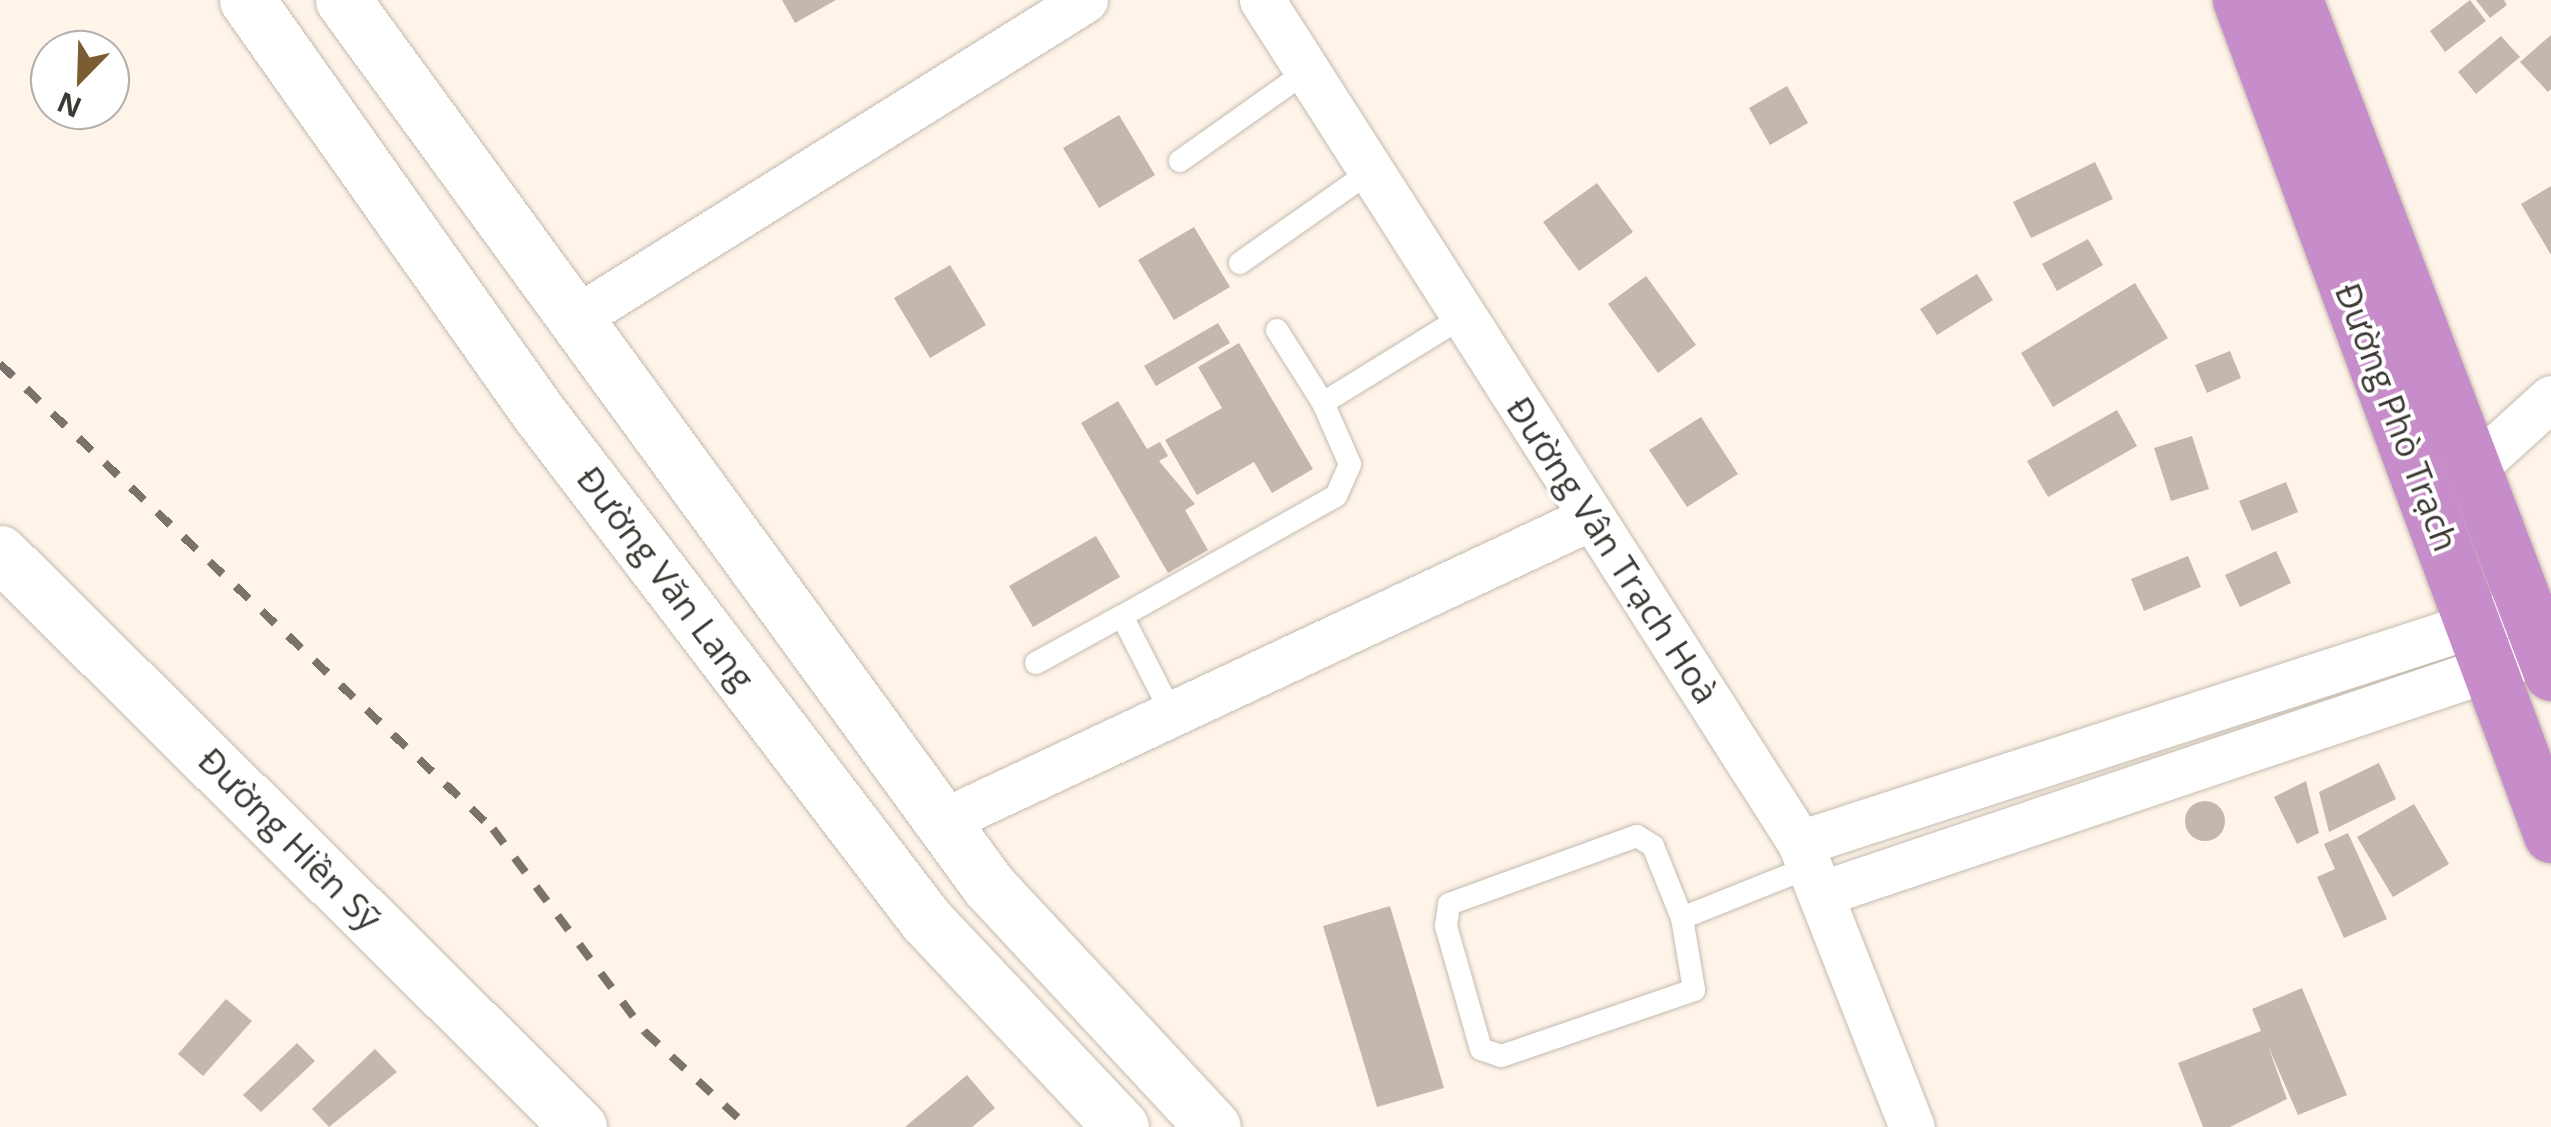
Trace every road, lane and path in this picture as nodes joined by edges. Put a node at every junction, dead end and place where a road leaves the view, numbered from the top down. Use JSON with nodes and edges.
{"nodes":[{"id":1,"x":247,"y":0,"type":"edge"},
{"id":2,"x":343,"y":0,"type":"edge"},
{"id":3,"x":1086,"y":0,"type":"edge"},
{"id":4,"x":1262,"y":0,"type":"edge"},
{"id":5,"x":2240,"y":0,"type":"edge"},
{"id":6,"x":2294,"y":0,"type":"edge"},
{"id":7,"x":1307,"y":71,"type":"junction"},
{"id":8,"x":1180,"y":161,"type":"dead end"},
{"id":9,"x":1371,"y":171,"type":"junction"},
{"id":10,"x":1240,"y":264,"type":"dead end"},
{"id":11,"x":1464,"y":316,"type":"junction"},
{"id":12,"x":571,"y":322,"type":"junction"},
{"id":13,"x":1277,"y":330,"type":"dead end"},
{"id":14,"x":2551,"y":398,"type":"edge"},
{"id":15,"x":1323,"y":403,"type":"junction"},
{"id":16,"x":2474,"y":468,"type":"junction"},
{"id":17,"x":1592,"y":517,"type":"junction"},
{"id":18,"x":0,"y":553,"type":"edge"},
{"id":19,"x":1122,"y":616,"type":"junction"},
{"id":20,"x":2540,"y":643,"type":"edge"},
{"id":21,"x":2484,"y":646,"type":"junction"},
{"id":22,"x":1036,"y":662,"type":"dead end"},
{"id":23,"x":1172,"y":716,"type":"junction"},
{"id":24,"x":941,"y":822,"type":"junction"},
{"id":25,"x":2551,"y":835,"type":"edge"},
{"id":26,"x":1813,"y":867,"type":"junction"},
{"id":27,"x":1682,"y":918,"type":"junction"},
{"id":28,"x":579,"y":1127,"type":"edge"},
{"id":29,"x":1121,"y":1127,"type":"edge"},
{"id":30,"x":1213,"y":1127,"type":"edge"},
{"id":31,"x":1912,"y":1127,"type":"edge"}],
"edges":[{"from":1,"to":29,"type":"street","name":"Đường Văn Lang"},
{"from":2,"to":12,"type":"street"},
{"from":3,"to":12,"type":"street"},
{"from":4,"to":7,"type":"street","name":"Đường Vân Trạch Hoà"},
{"from":5,"to":21,"type":"highway","name":"Đường Phò Trạch"},
{"from":6,"to":16,"type":"highway","name":"Đường Phò Trạch"},
{"from":7,"to":8,"type":"lane"},
{"from":7,"to":9,"type":"street","name":"Đường Vân Trạch Hoà"},
{"from":9,"to":10,"type":"lane"},
{"from":9,"to":11,"type":"street","name":"Đường Vân Trạch Hoà"},
{"from":11,"to":15,"type":"lane"},
{"from":11,"to":17,"type":"street","name":"Đường Vân Trạch Hoà"},
{"from":12,"to":24,"type":"street"},
{"from":13,"to":15,"type":"lane"},
{"from":14,"to":16,"type":"street"},
{"from":15,"to":19,"type":"lane"},
{"from":16,"to":20,"type":"highway","name":"Đường Phò Trạch"},
{"from":17,"to":23,"type":"street"},
{"from":17,"to":26,"type":"street","name":"Đường Vân Trạch Hoà"},
{"from":18,"to":28,"type":"street","name":"Đường Hiền Sỹ"},
{"from":19,"to":22,"type":"lane"},
{"from":19,"to":23,"type":"lane"},
{"from":20,"to":21,"type":"street"},
{"from":21,"to":25,"type":"highway","name":"Đường Phò Trạch"},
{"from":21,"to":26,"type":"street"},
{"from":23,"to":24,"type":"street"},
{"from":24,"to":30,"type":"street"},
{"from":26,"to":27,"type":"lane"},
{"from":26,"to":31,"type":"street","name":"Đường Vân Trạch Hoà"},
{"from":27,"to":27,"type":"lane"}]}
